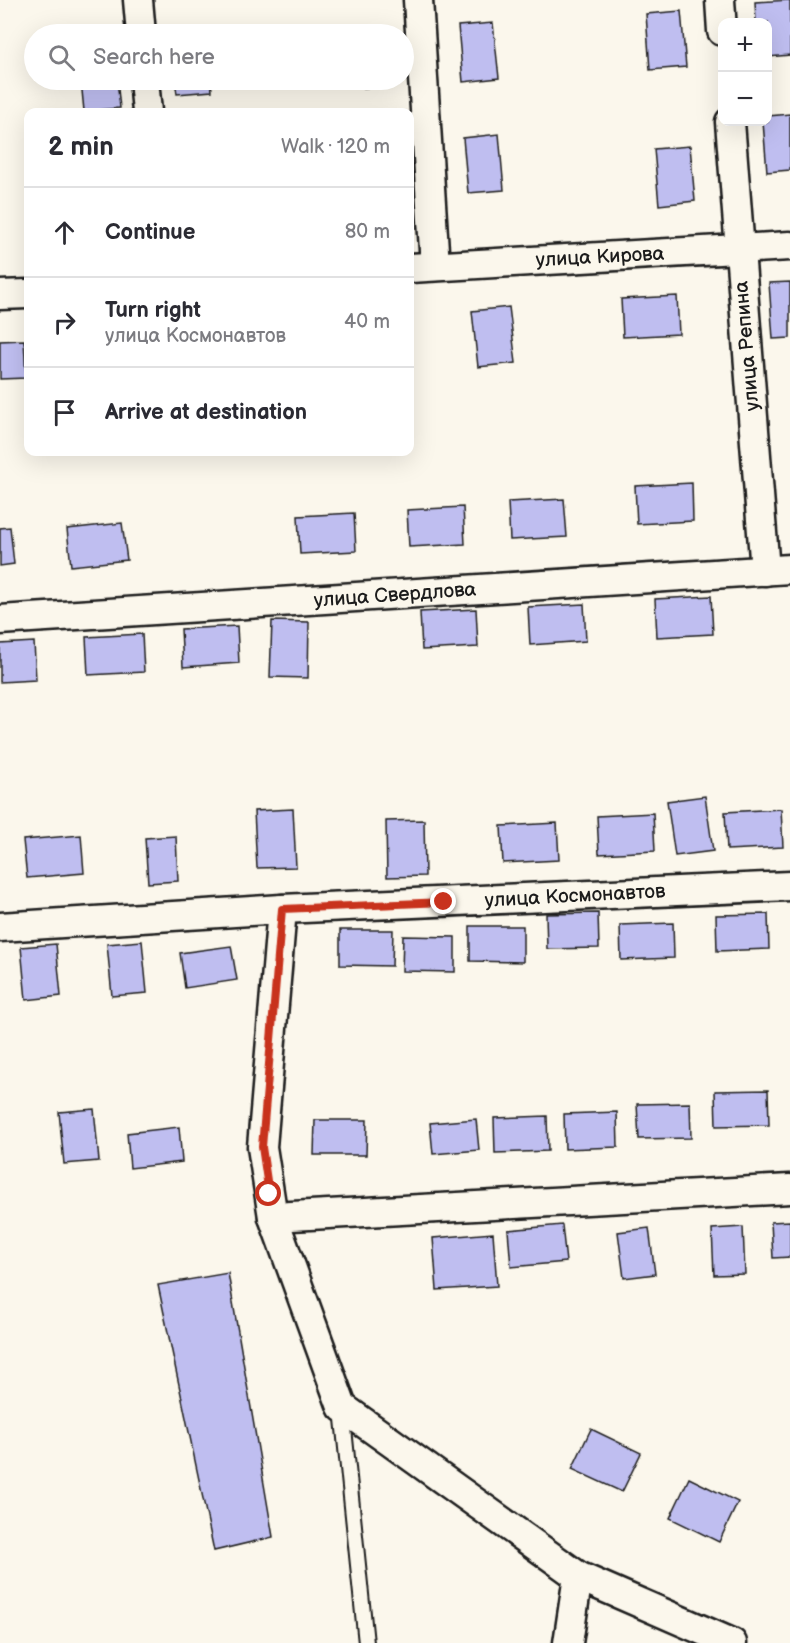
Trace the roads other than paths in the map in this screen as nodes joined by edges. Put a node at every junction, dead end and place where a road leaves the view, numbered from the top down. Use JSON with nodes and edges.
{"nodes":[{"id":1,"x":138,"y":0,"type":"edge"},
{"id":2,"x":418,"y":0,"type":"edge"},
{"id":3,"x":720,"y":0,"type":"edge"},
{"id":4,"x":722,"y":18,"type":"edge"},
{"id":5,"x":140,"y":24,"type":"edge"},
{"id":6,"x":145,"y":90,"type":"edge"},
{"id":7,"x":147,"y":108,"type":"edge"},
{"id":8,"x":729,"y":126,"type":"edge"},
{"id":9,"x":790,"y":246,"type":"edge"},
{"id":10,"x":739,"y":249,"type":"junction"},
{"id":11,"x":422,"y":267,"type":"edge"},
{"id":12,"x":24,"y":294,"type":"edge"},
{"id":13,"x":0,"y":295,"type":"edge"},
{"id":14,"x":778,"y":570,"type":"edge"},
{"id":15,"x":0,"y":620,"type":"edge"},
{"id":16,"x":790,"y":886,"type":"edge"},
{"id":17,"x":282,"y":909,"type":"junction"},
{"id":18,"x":0,"y":927,"type":"edge"},
{"id":19,"x":790,"y":1189,"type":"edge"},
{"id":20,"x":273,"y":1217,"type":"junction"},
{"id":21,"x":342,"y":1407,"type":"junction"},
{"id":22,"x":578,"y":1575,"type":"junction"},
{"id":23,"x":366,"y":1643,"type":"edge"},
{"id":24,"x":568,"y":1643,"type":"edge"},
{"id":25,"x":732,"y":1643,"type":"edge"}],
"edges":[{"from":1,"to":5,"type":"street"},
{"from":2,"to":11,"type":"street"},
{"from":3,"to":4,"type":"street"},
{"from":6,"to":7,"type":"street"},
{"from":8,"to":10,"type":"street","name":"улица Репина"},
{"from":9,"to":10,"type":"street","name":"улица Кирова"},
{"from":10,"to":11,"type":"street","name":"улица Кирова"},
{"from":10,"to":14,"type":"street","name":"улица Репина"},
{"from":12,"to":13,"type":"street"},
{"from":14,"to":15,"type":"street","name":"улица Свердлова"},
{"from":16,"to":17,"type":"street","name":"улица Космонавтов"},
{"from":17,"to":18,"type":"street","name":"улица Космонавтов"},
{"from":17,"to":20,"type":"street"},
{"from":19,"to":20,"type":"street"},
{"from":20,"to":21,"type":"street"},
{"from":21,"to":22,"type":"street"},
{"from":21,"to":23,"type":"lane"},
{"from":22,"to":24,"type":"street"},
{"from":22,"to":25,"type":"street"}]}
